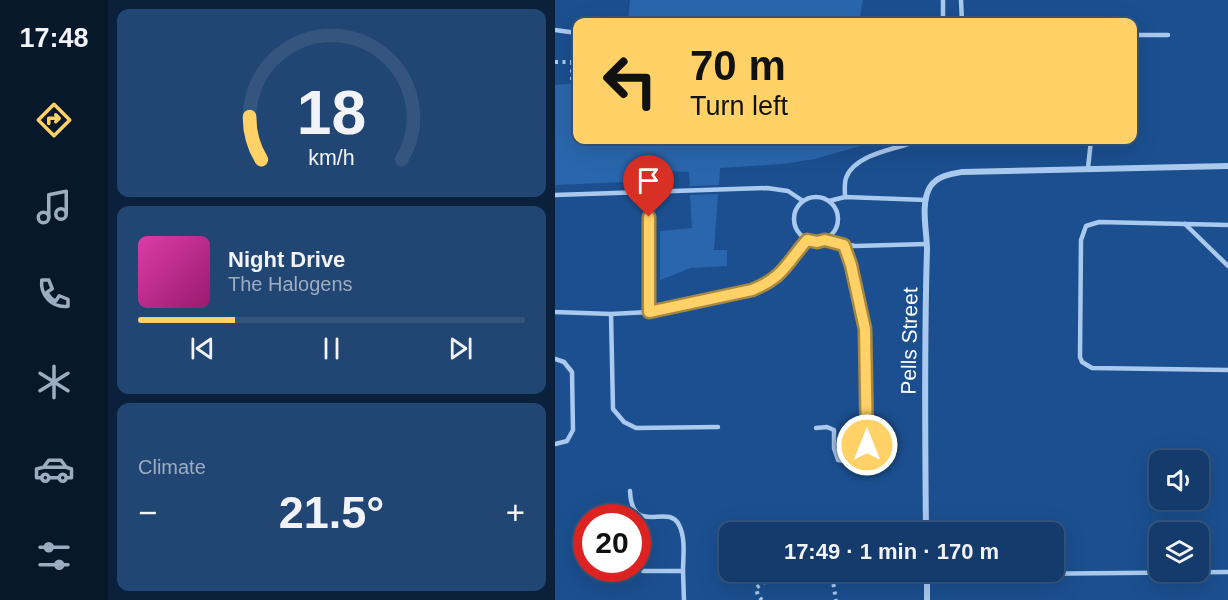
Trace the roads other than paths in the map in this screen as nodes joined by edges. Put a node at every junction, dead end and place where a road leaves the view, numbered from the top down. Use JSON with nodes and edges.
{"nodes":[{"id":1,"x":943,"y":0,"type":"edge"},
{"id":2,"x":961,"y":0,"type":"edge"},
{"id":3,"x":943,"y":18,"type":"edge"},
{"id":4,"x":962,"y":18,"type":"edge"},
{"id":5,"x":555,"y":30,"type":"edge"},
{"id":6,"x":573,"y":32,"type":"edge"},
{"id":7,"x":1137,"y":35,"type":"edge"},
{"id":8,"x":1168,"y":35,"type":"dead end"},
{"id":9,"x":908,"y":144,"type":"edge"},
{"id":10,"x":1091,"y":144,"type":"edge"},
{"id":11,"x":1228,"y":166,"type":"edge"},
{"id":12,"x":1088,"y":168,"type":"junction"},
{"id":13,"x":649,"y":193,"type":"junction"},
{"id":14,"x":555,"y":195,"type":"edge"},
{"id":15,"x":846,"y":197,"type":"junction"},
{"id":16,"x":926,"y":200,"type":"junction"},
{"id":17,"x":804,"y":201,"type":"junction"},
{"id":18,"x":829,"y":201,"type":"junction"},
{"id":19,"x":1185,"y":224,"type":"junction"},
{"id":20,"x":1228,"y":225,"type":"edge"},
{"id":21,"x":807,"y":240,"type":"junction"},
{"id":22,"x":825,"y":240,"type":"junction"},
{"id":23,"x":927,"y":244,"type":"junction"},
{"id":24,"x":844,"y":245,"type":"junction"},
{"id":25,"x":1228,"y":266,"type":"edge"},
{"id":26,"x":555,"y":312,"type":"edge"},
{"id":27,"x":649,"y":312,"type":"junction"},
{"id":28,"x":611,"y":314,"type":"junction"},
{"id":29,"x":555,"y":359,"type":"edge"},
{"id":30,"x":1228,"y":370,"type":"edge"},
{"id":31,"x":718,"y":427,"type":"dead end"},
{"id":32,"x":816,"y":428,"type":"dead end"},
{"id":33,"x":555,"y":444,"type":"edge"},
{"id":34,"x":630,"y":492,"type":"dead end"},
{"id":35,"x":926,"y":522,"type":"edge"},
{"id":36,"x":651,"y":571,"type":"edge"},
{"id":37,"x":683,"y":571,"type":"junction"},
{"id":38,"x":1228,"y":572,"type":"edge"},
{"id":39,"x":1064,"y":573,"type":"edge"},
{"id":40,"x":927,"y":582,"type":"edge"},
{"id":41,"x":684,"y":600,"type":"edge"},
{"id":42,"x":927,"y":600,"type":"edge"}],
"edges":[{"from":1,"to":3,"type":"lane"},
{"from":2,"to":4,"type":"lane"},
{"from":5,"to":6,"type":"lane"},
{"from":7,"to":8,"type":"lane"},
{"from":9,"to":15,"type":"lane"},
{"from":10,"to":12,"type":"lane"},
{"from":11,"to":12,"type":"street"},
{"from":12,"to":16,"type":"street","name":"Pells Street"},
{"from":13,"to":14,"type":"lane"},
{"from":13,"to":17,"type":"lane"},
{"from":13,"to":27,"type":"lane"},
{"from":15,"to":16,"type":"lane"},
{"from":15,"to":18,"type":"lane"},
{"from":16,"to":23,"type":"street","name":"Pells Street"},
{"from":17,"to":18,"type":"lane"},
{"from":17,"to":21,"type":"lane"},
{"from":18,"to":22,"type":"lane"},
{"from":19,"to":20,"type":"lane"},
{"from":19,"to":25,"type":"lane"},
{"from":19,"to":30,"type":"lane"},
{"from":21,"to":22,"type":"lane"},
{"from":21,"to":27,"type":"lane"},
{"from":22,"to":24,"type":"lane"},
{"from":23,"to":24,"type":"lane"},
{"from":23,"to":35,"type":"street","name":"Pells Street"},
{"from":24,"to":32,"type":"lane"},
{"from":26,"to":28,"type":"lane"},
{"from":27,"to":28,"type":"lane"},
{"from":28,"to":31,"type":"lane"},
{"from":29,"to":33,"type":"lane"},
{"from":34,"to":37,"type":"lane"},
{"from":36,"to":37,"type":"lane"},
{"from":37,"to":41,"type":"lane"},
{"from":38,"to":39,"type":"lane"},
{"from":40,"to":42,"type":"street"}]}
